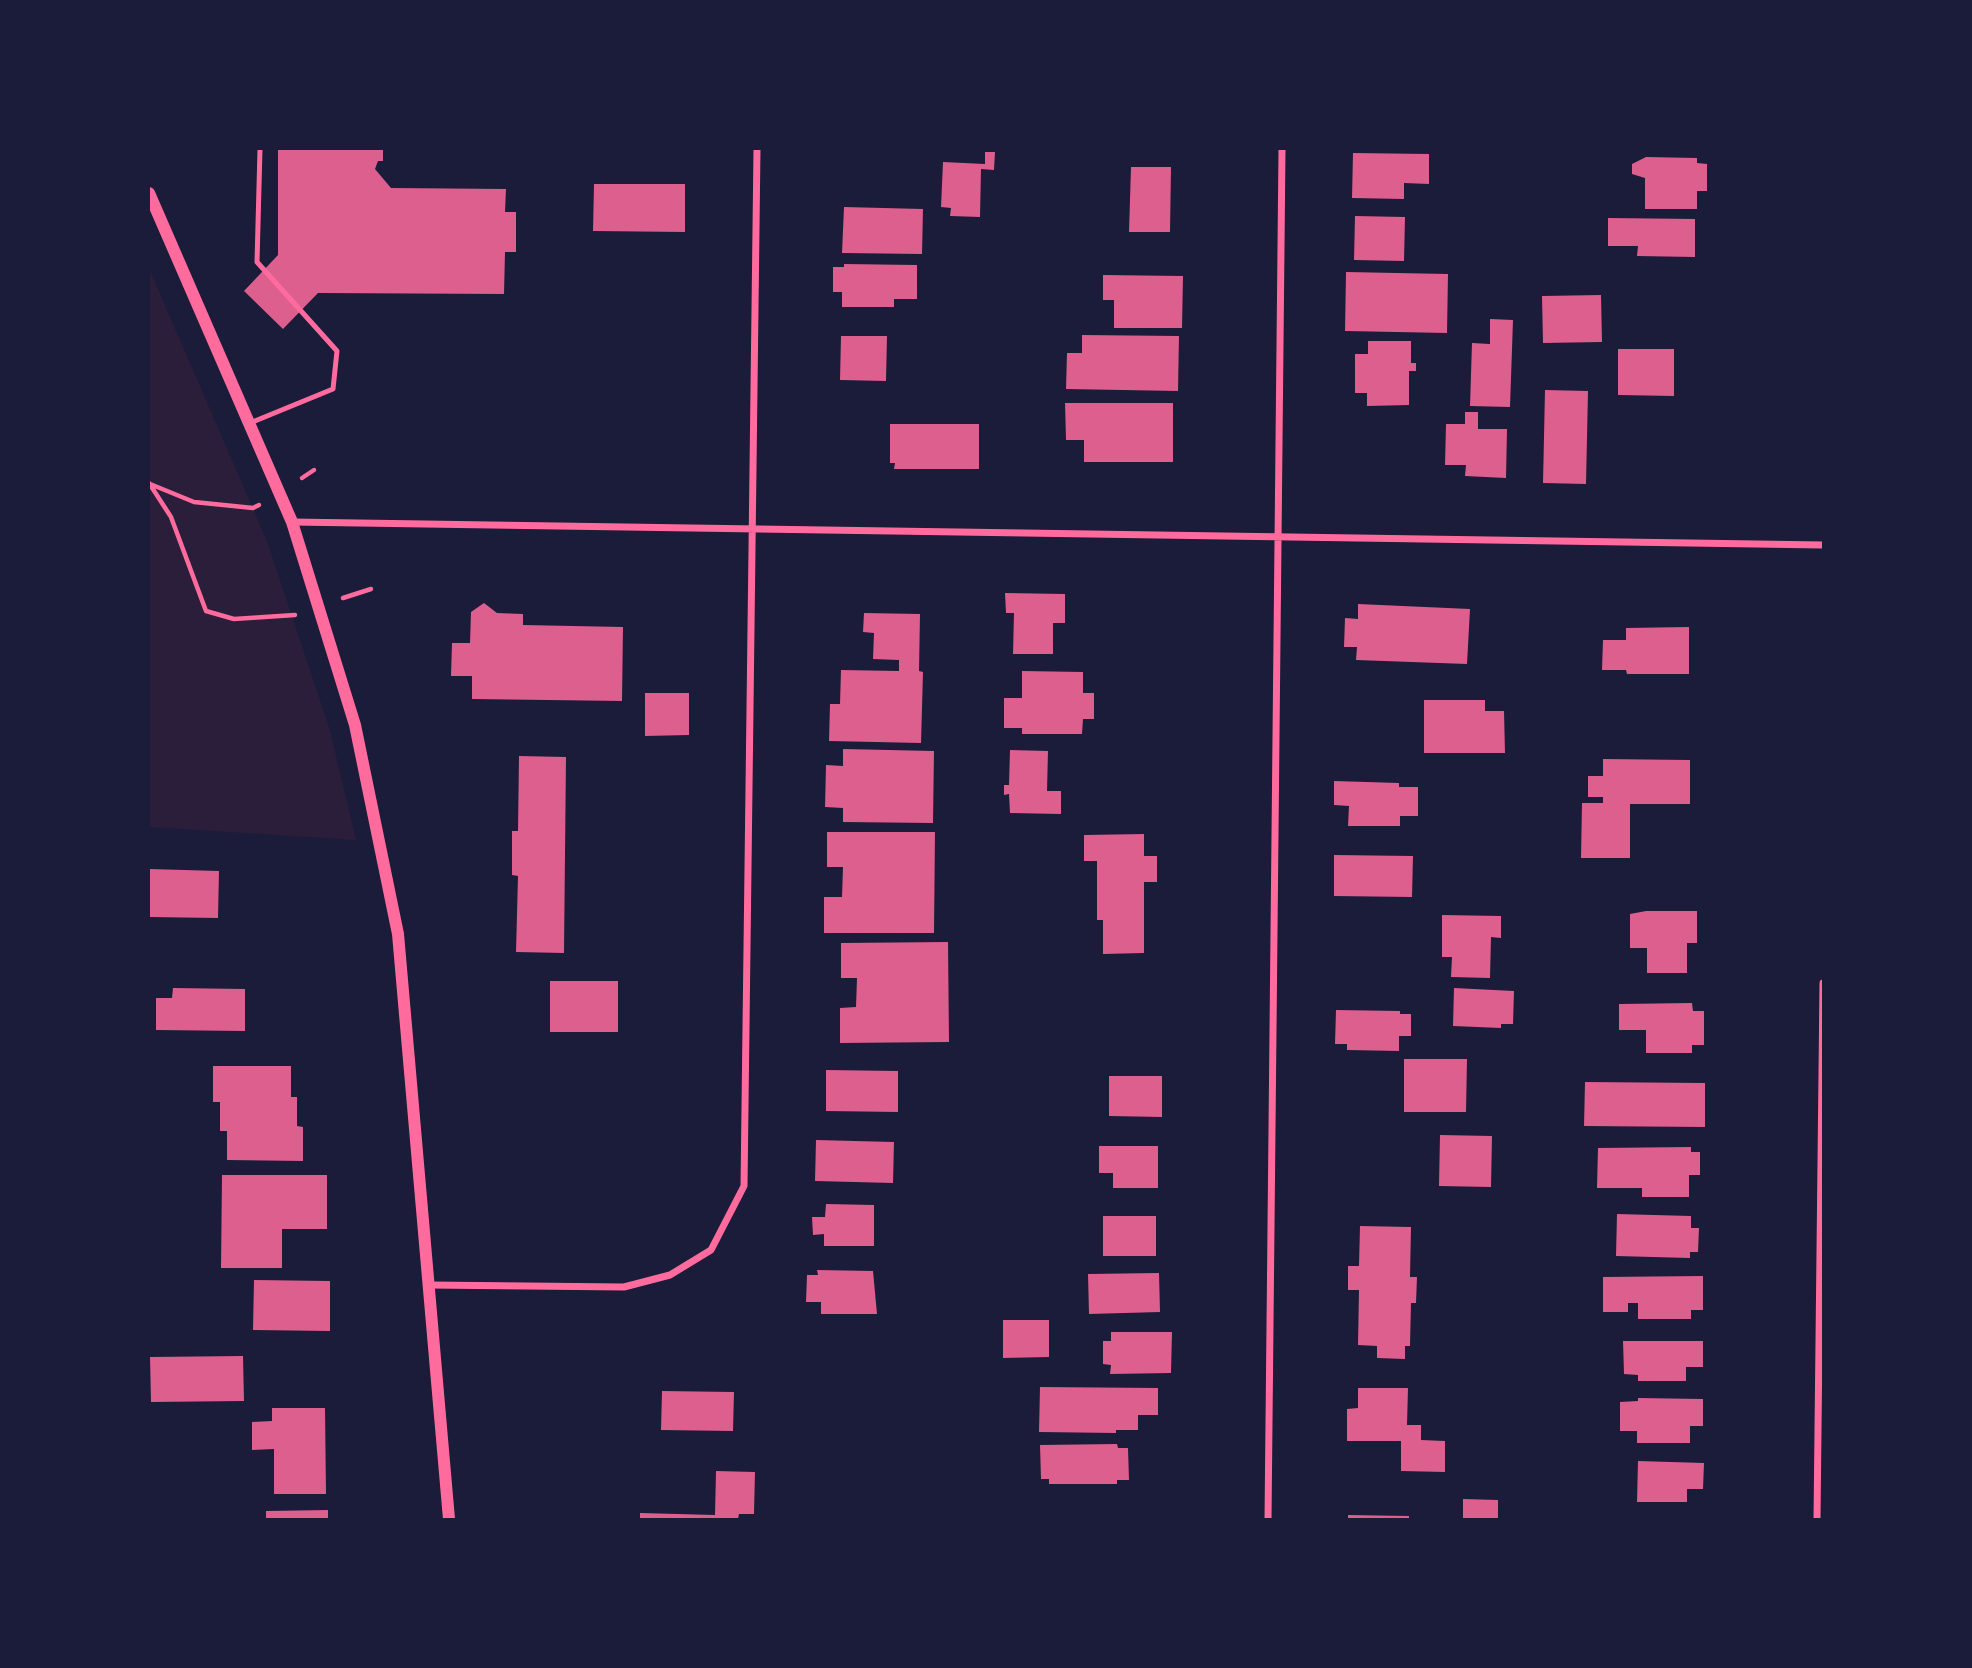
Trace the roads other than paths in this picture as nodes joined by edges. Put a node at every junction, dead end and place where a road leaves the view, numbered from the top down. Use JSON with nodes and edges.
{"nodes":[{"id":1,"x":260,"y":149,"type":"edge"},
{"id":2,"x":757,"y":149,"type":"edge"},
{"id":3,"x":1282,"y":149,"type":"edge"},
{"id":4,"x":149,"y":193,"type":"edge"},
{"id":5,"x":250,"y":423,"type":"junction"},
{"id":6,"x":292,"y":522,"type":"junction"},
{"id":7,"x":752,"y":529,"type":"junction"},
{"id":8,"x":1277,"y":536,"type":"junction"},
{"id":9,"x":1823,"y":545,"type":"edge"},
{"id":10,"x":1823,"y":984,"type":"edge"},
{"id":11,"x":429,"y":1285,"type":"junction"},
{"id":12,"x":449,"y":1519,"type":"edge"},
{"id":13,"x":1268,"y":1519,"type":"edge"},
{"id":14,"x":1817,"y":1519,"type":"edge"}],
"edges":[{"from":1,"to":5,"type":"lane"},
{"from":2,"to":7,"type":"street"},
{"from":3,"to":8,"type":"street"},
{"from":4,"to":5,"type":"street"},
{"from":5,"to":6,"type":"street"},
{"from":6,"to":7,"type":"street"},
{"from":6,"to":11,"type":"street"},
{"from":7,"to":8,"type":"street"},
{"from":7,"to":11,"type":"street"},
{"from":8,"to":9,"type":"street"},
{"from":8,"to":13,"type":"street"},
{"from":10,"to":14,"type":"street"},
{"from":11,"to":12,"type":"street"}]}
